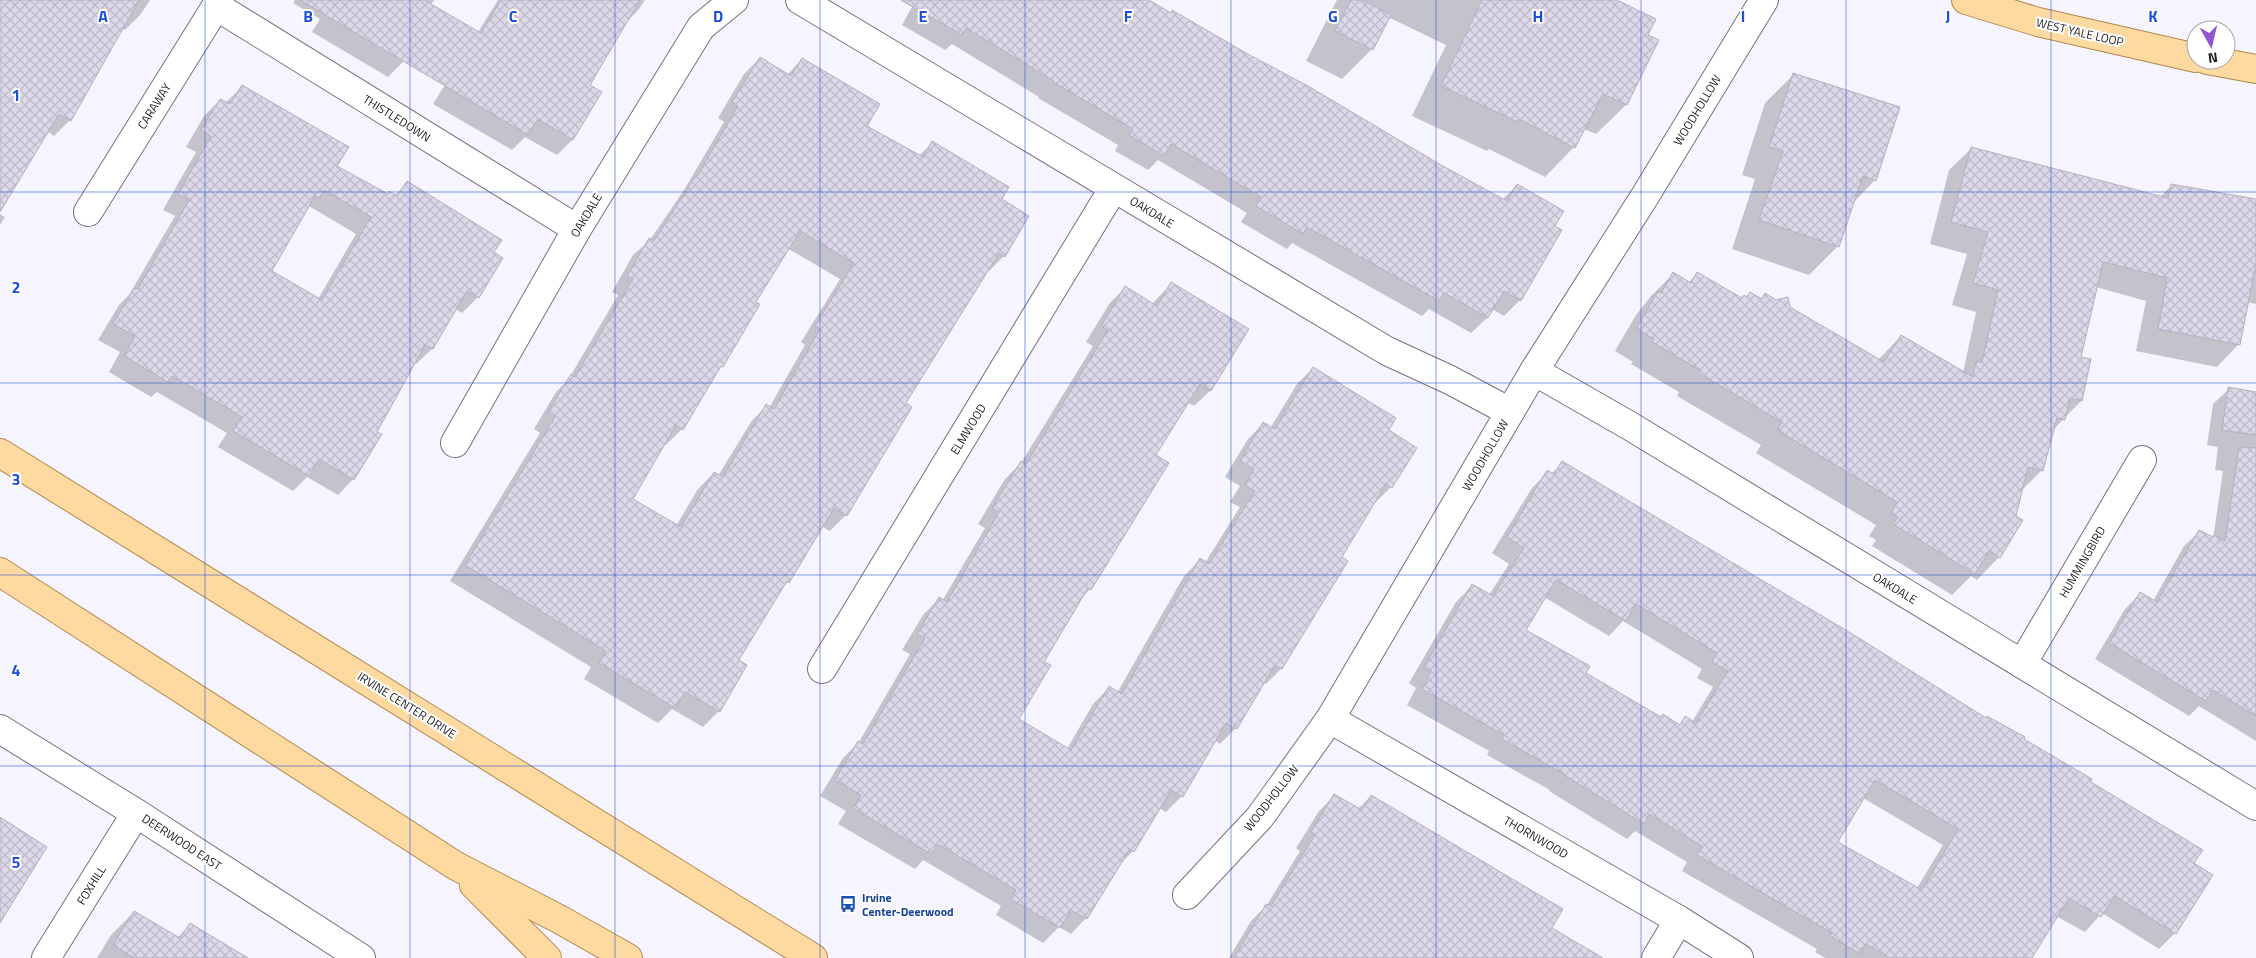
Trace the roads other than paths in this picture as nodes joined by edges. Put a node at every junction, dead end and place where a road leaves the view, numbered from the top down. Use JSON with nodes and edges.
{"nodes":[{"id":1,"x":734,"y":0,"type":"edge"},
{"id":2,"x":800,"y":0,"type":"edge"},
{"id":3,"x":1764,"y":0,"type":"edge"},
{"id":4,"x":1966,"y":0,"type":"edge"},
{"id":5,"x":218,"y":3,"type":"edge"},
{"id":6,"x":2186,"y":56,"type":"edge"},
{"id":7,"x":2236,"y":66,"type":"edge"},
{"id":8,"x":2256,"y":70,"type":"edge"},
{"id":9,"x":1113,"y":189,"type":"junction"},
{"id":10,"x":88,"y":212,"type":"dead end"},
{"id":11,"x":577,"y":229,"type":"junction"},
{"id":12,"x":1534,"y":371,"type":"junction"},
{"id":13,"x":1510,"y":412,"type":"junction"},
{"id":14,"x":455,"y":443,"type":"dead end"},
{"id":15,"x":0,"y":453,"type":"edge"},
{"id":16,"x":2142,"y":460,"type":"dead end"},
{"id":17,"x":0,"y":572,"type":"edge"},
{"id":18,"x":2022,"y":664,"type":"junction"},
{"id":19,"x":822,"y":669,"type":"dead end"},
{"id":20,"x":1330,"y":719,"type":"junction"},
{"id":21,"x":0,"y":729,"type":"edge"},
{"id":22,"x":2256,"y":806,"type":"edge"},
{"id":23,"x":136,"y":813,"type":"junction"},
{"id":24,"x":456,"y":866,"type":"junction"},
{"id":25,"x":1187,"y":895,"type":"dead end"},
{"id":26,"x":1679,"y":920,"type":"junction"},
{"id":27,"x":46,"y":958,"type":"edge"},
{"id":28,"x":361,"y":958,"type":"edge"},
{"id":29,"x":547,"y":958,"type":"edge"},
{"id":30,"x":628,"y":958,"type":"edge"},
{"id":31,"x":813,"y":958,"type":"edge"},
{"id":32,"x":1656,"y":958,"type":"edge"},
{"id":33,"x":1739,"y":958,"type":"edge"}],
"edges":[{"from":1,"to":11,"type":"street","name":"OAKDALE"},
{"from":2,"to":9,"type":"street","name":"OAKDALE"},
{"from":3,"to":12,"type":"street","name":"WOODHOLLOW"},
{"from":4,"to":6,"type":"main road","name":"WEST YALE LOOP"},
{"from":5,"to":10,"type":"street","name":"CARAWAY"},
{"from":5,"to":11,"type":"street","name":"THISTLEDOWN"},
{"from":7,"to":8,"type":"main road"},
{"from":9,"to":13,"type":"street","name":"OAKDALE"},
{"from":9,"to":19,"type":"street","name":"ELMWOOD"},
{"from":11,"to":14,"type":"street","name":"OAKDALE"},
{"from":12,"to":13,"type":"street","name":"WOODHOLLOW"},
{"from":12,"to":18,"type":"street","name":"OAKDALE"},
{"from":13,"to":20,"type":"street","name":"WOODHOLLOW"},
{"from":15,"to":31,"type":"main road","name":"IRVINE CENTER DRIVE"},
{"from":16,"to":18,"type":"street","name":"HUMMINGBIRD"},
{"from":17,"to":24,"type":"main road"},
{"from":18,"to":22,"type":"street","name":"OAKDALE"},
{"from":20,"to":25,"type":"street","name":"WOODHOLLOW"},
{"from":20,"to":26,"type":"street","name":"THORNWOOD"},
{"from":21,"to":23,"type":"street","name":"DEERWOOD EAST"},
{"from":23,"to":27,"type":"street","name":"FOXHILL"},
{"from":23,"to":28,"type":"street","name":"DEERWOOD EAST"},
{"from":24,"to":29,"type":"main road"},
{"from":24,"to":30,"type":"main road"},
{"from":26,"to":32,"type":"street"},
{"from":26,"to":33,"type":"street","name":"THORNWOOD"}]}
